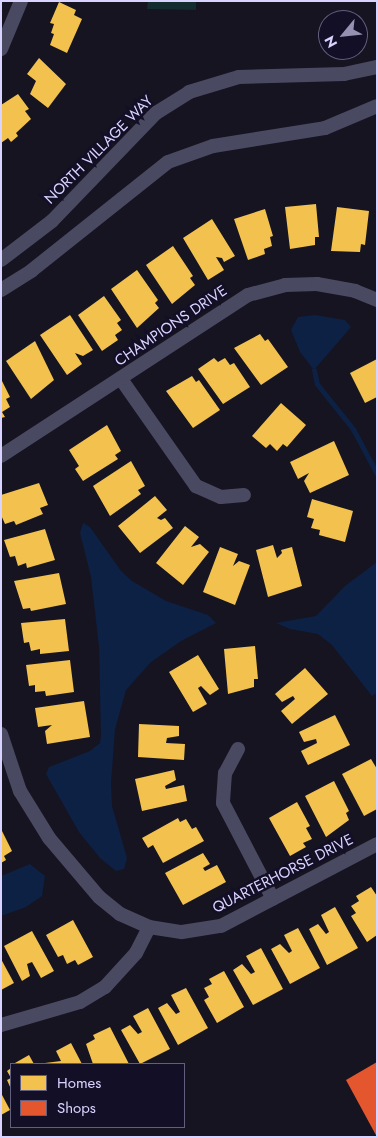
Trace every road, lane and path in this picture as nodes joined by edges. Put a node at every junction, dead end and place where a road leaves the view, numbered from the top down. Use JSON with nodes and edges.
{"nodes":[{"id":1,"x":20,"y":1,"type":"edge"},
{"id":2,"x":1,"y":49,"type":"edge"},
{"id":3,"x":377,"y":67,"type":"edge"},
{"id":4,"x":377,"y":106,"type":"edge"},
{"id":5,"x":1,"y":260,"type":"edge"},
{"id":6,"x":1,"y":290,"type":"edge"},
{"id":7,"x":377,"y":300,"type":"edge"},
{"id":8,"x":121,"y":379,"type":"junction"},
{"id":9,"x":1,"y":456,"type":"edge"},
{"id":10,"x":244,"y":495,"type":"dead end"},
{"id":11,"x":1,"y":734,"type":"edge"},
{"id":12,"x":238,"y":749,"type":"dead end"},
{"id":13,"x":377,"y":844,"type":"edge"},
{"id":14,"x":273,"y":899,"type":"junction"},
{"id":15,"x":149,"y":927,"type":"junction"},
{"id":16,"x":1,"y":1025,"type":"edge"}],
"edges":[{"from":1,"to":2,"type":"street"},
{"from":3,"to":5,"type":"street","name":"NORTH VILLAGE WAY"},
{"from":4,"to":6,"type":"street"},
{"from":7,"to":8,"type":"street","name":"CHAMPIONS DRIVE"},
{"from":8,"to":9,"type":"street","name":"CHAMPIONS DRIVE"},
{"from":8,"to":10,"type":"street"},
{"from":11,"to":15,"type":"street","name":"QUARTERHORSE DRIVE"},
{"from":12,"to":14,"type":"street"},
{"from":13,"to":14,"type":"street","name":"QUARTERHORSE DRIVE"},
{"from":14,"to":15,"type":"street","name":"QUARTERHORSE DRIVE"},
{"from":15,"to":16,"type":"street"}]}
